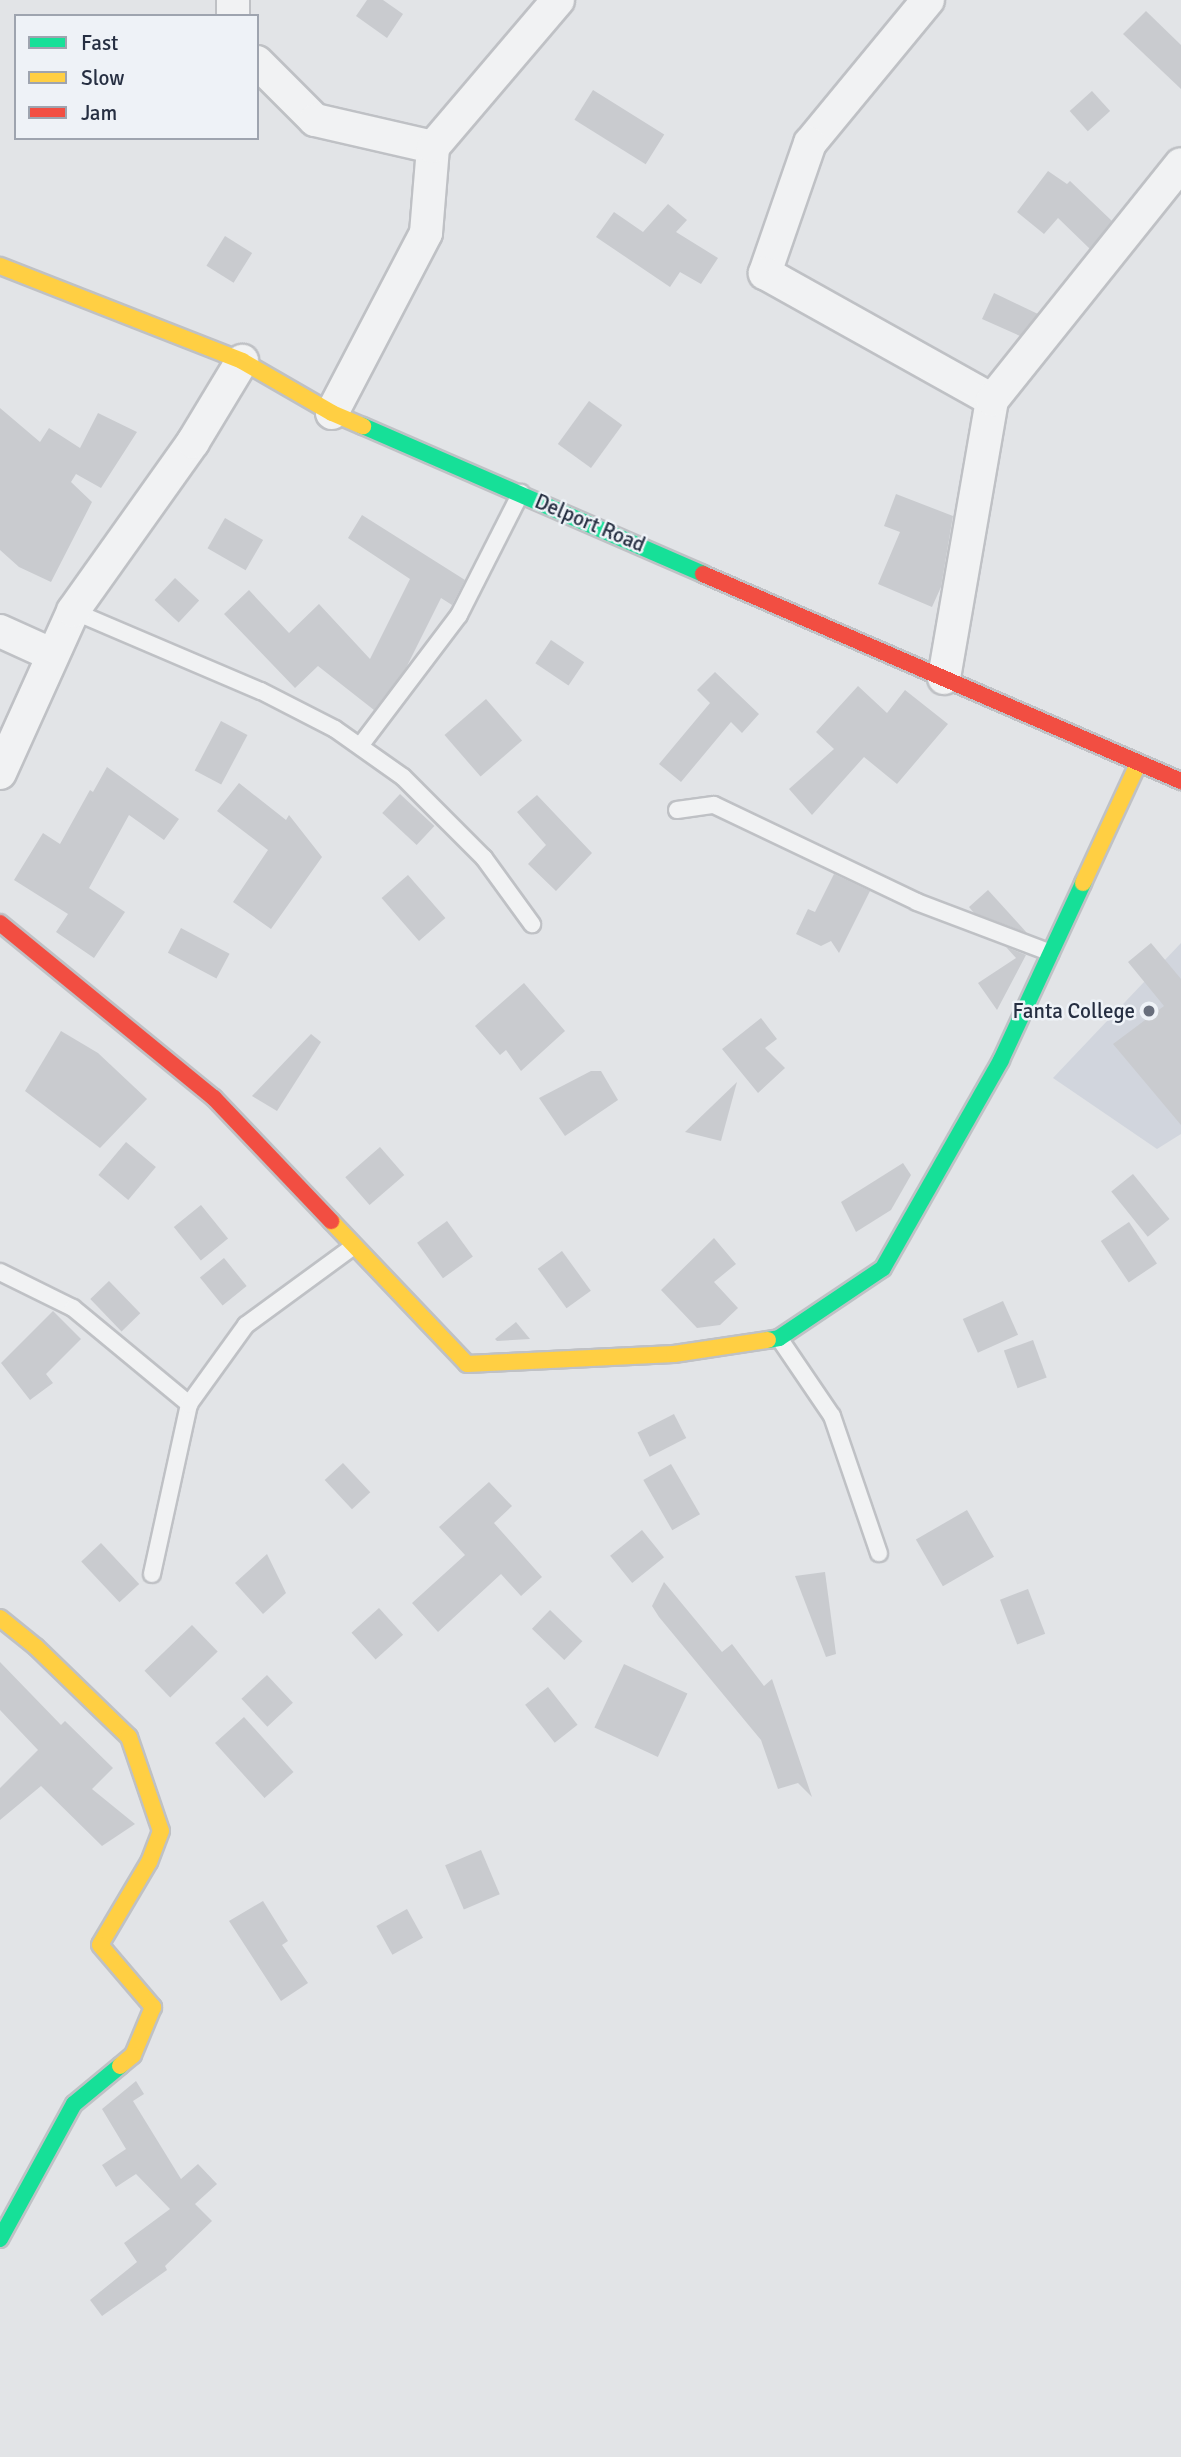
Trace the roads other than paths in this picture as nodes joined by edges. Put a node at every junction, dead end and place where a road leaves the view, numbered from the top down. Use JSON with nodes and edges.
{"nodes":[{"id":1,"x":558,"y":0,"type":"edge"},
{"id":2,"x":928,"y":0,"type":"edge"},
{"id":3,"x":259,"y":64,"type":"edge"},
{"id":4,"x":433,"y":147,"type":"junction"},
{"id":5,"x":1181,"y":164,"type":"edge"},
{"id":6,"x":0,"y":266,"type":"edge"},
{"id":7,"x":242,"y":361,"type":"junction"},
{"id":8,"x":992,"y":400,"type":"junction"},
{"id":9,"x":332,"y":412,"type":"junction"},
{"id":10,"x":521,"y":493,"type":"junction"},
{"id":11,"x":73,"y":611,"type":"junction"},
{"id":12,"x":0,"y":631,"type":"edge"},
{"id":13,"x":51,"y":654,"type":"junction"},
{"id":14,"x":944,"y":678,"type":"junction"},
{"id":15,"x":360,"y":746,"type":"junction"},
{"id":16,"x":1138,"y":764,"type":"junction"},
{"id":17,"x":0,"y":773,"type":"edge"},
{"id":18,"x":1181,"y":781,"type":"edge"},
{"id":19,"x":677,"y":810,"type":"dead end"},
{"id":20,"x":0,"y":923,"type":"edge"},
{"id":21,"x":532,"y":925,"type":"dead end"},
{"id":22,"x":1051,"y":953,"type":"junction"},
{"id":23,"x":354,"y":1246,"type":"junction"},
{"id":24,"x":0,"y":1272,"type":"edge"},
{"id":25,"x":779,"y":1338,"type":"junction"},
{"id":26,"x":190,"y":1404,"type":"junction"},
{"id":27,"x":880,"y":1553,"type":"dead end"},
{"id":28,"x":152,"y":1574,"type":"dead end"},
{"id":29,"x":0,"y":1618,"type":"edge"},
{"id":30,"x":0,"y":2239,"type":"edge"}],
"edges":[{"from":1,"to":4,"type":"street"},
{"from":2,"to":8,"type":"street"},
{"from":3,"to":4,"type":"street"},
{"from":4,"to":9,"type":"street"},
{"from":5,"to":8,"type":"street"},
{"from":6,"to":7,"type":"street","name":"Delport Road"},
{"from":7,"to":9,"type":"street","name":"Delport Road"},
{"from":7,"to":11,"type":"street"},
{"from":8,"to":14,"type":"street"},
{"from":9,"to":10,"type":"street","name":"Delport Road"},
{"from":10,"to":14,"type":"street","name":"Delport Road"},
{"from":10,"to":15,"type":"lane"},
{"from":11,"to":13,"type":"street"},
{"from":11,"to":15,"type":"lane"},
{"from":12,"to":13,"type":"street"},
{"from":13,"to":17,"type":"street"},
{"from":14,"to":16,"type":"street","name":"Delport Road"},
{"from":15,"to":21,"type":"lane"},
{"from":16,"to":18,"type":"street","name":"Delport Road"},
{"from":16,"to":22,"type":"street"},
{"from":19,"to":22,"type":"lane"},
{"from":20,"to":23,"type":"street"},
{"from":22,"to":25,"type":"street"},
{"from":23,"to":25,"type":"street"},
{"from":23,"to":26,"type":"lane"},
{"from":24,"to":26,"type":"lane"},
{"from":25,"to":27,"type":"lane"},
{"from":26,"to":28,"type":"lane"},
{"from":29,"to":30,"type":"street"}]}
